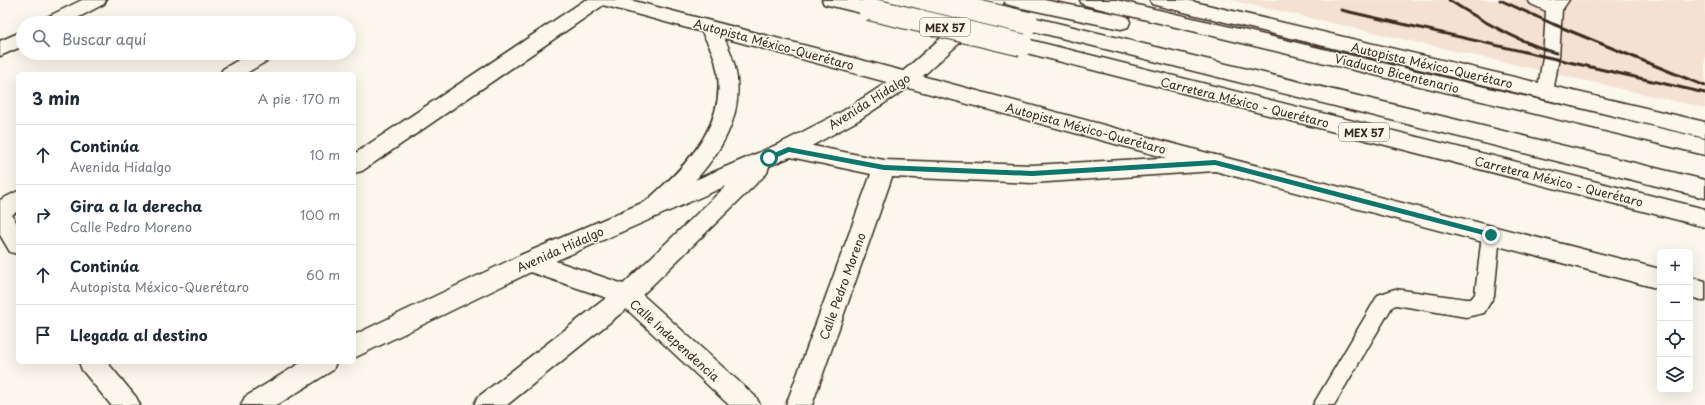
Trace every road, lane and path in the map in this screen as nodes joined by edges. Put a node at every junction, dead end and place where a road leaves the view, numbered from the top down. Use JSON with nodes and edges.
{"nodes":[{"id":1,"x":97,"y":0,"type":"edge"},
{"id":2,"x":598,"y":0,"type":"edge"},
{"id":3,"x":606,"y":0,"type":"edge"},
{"id":4,"x":831,"y":0,"type":"edge"},
{"id":5,"x":930,"y":0,"type":"edge"},
{"id":6,"x":996,"y":0,"type":"edge"},
{"id":7,"x":1013,"y":0,"type":"edge"},
{"id":8,"x":1089,"y":0,"type":"edge"},
{"id":9,"x":1159,"y":0,"type":"edge"},
{"id":10,"x":1536,"y":0,"type":"edge"},
{"id":11,"x":1558,"y":4,"type":"edge"},
{"id":12,"x":66,"y":16,"type":"edge"},
{"id":13,"x":709,"y":27,"type":"junction"},
{"id":14,"x":16,"y":42,"type":"edge"},
{"id":15,"x":0,"y":50,"type":"edge"},
{"id":16,"x":1328,"y":56,"type":"junction"},
{"id":17,"x":253,"y":60,"type":"edge"},
{"id":18,"x":233,"y":72,"type":"edge"},
{"id":19,"x":907,"y":79,"type":"junction"},
{"id":20,"x":1545,"y":93,"type":"junction"},
{"id":21,"x":1705,"y":130,"type":"edge"},
{"id":22,"x":1705,"y":147,"type":"edge"},
{"id":23,"x":778,"y":154,"type":"junction"},
{"id":24,"x":1215,"y":163,"type":"junction"},
{"id":25,"x":356,"y":164,"type":"edge"},
{"id":26,"x":884,"y":168,"type":"junction"},
{"id":27,"x":1705,"y":189,"type":"edge"},
{"id":28,"x":16,"y":201,"type":"edge"},
{"id":29,"x":653,"y":208,"type":"junction"},
{"id":30,"x":0,"y":211,"type":"edge"},
{"id":31,"x":0,"y":215,"type":"edge"},
{"id":32,"x":1705,"y":218,"type":"edge"},
{"id":33,"x":1491,"y":235,"type":"junction"},
{"id":34,"x":16,"y":242,"type":"edge"},
{"id":35,"x":528,"y":262,"type":"junction"},
{"id":36,"x":1657,"y":278,"type":"edge"},
{"id":37,"x":1693,"y":288,"type":"edge"},
{"id":38,"x":1705,"y":291,"type":"edge"},
{"id":39,"x":627,"y":295,"type":"junction"},
{"id":40,"x":356,"y":346,"type":"edge"},
{"id":41,"x":93,"y":364,"type":"edge"},
{"id":42,"x":321,"y":364,"type":"edge"},
{"id":43,"x":127,"y":405,"type":"edge"},
{"id":44,"x":254,"y":405,"type":"edge"},
{"id":45,"x":487,"y":405,"type":"edge"},
{"id":46,"x":747,"y":405,"type":"edge"},
{"id":47,"x":799,"y":405,"type":"edge"},
{"id":48,"x":1323,"y":405,"type":"edge"}],
"edges":[{"from":1,"to":12,"type":"main road"},
{"from":2,"to":25,"type":"main road"},
{"from":3,"to":13,"type":"main road","name":"Autopista México-Querétaro"},
{"from":4,"to":32,"type":"main road","name":"Carretera México - Querétaro","number":"MEX 57","bridge":true},
{"from":5,"to":27,"type":"main road","name":"Carretera México - Querétaro","number":"MEX 57","bridge":true},
{"from":6,"to":19,"type":"main road","name":"Avenida Hidalgo"},
{"from":7,"to":16,"type":"main road"},
{"from":8,"to":16,"type":"main road","name":"Viaducto Bicentenario"},
{"from":9,"to":20,"type":"main road","name":"Autopista México-Querétaro"},
{"from":10,"to":11,"type":"lane"},
{"from":11,"to":20,"type":"lane"},
{"from":13,"to":19,"type":"main road","name":"Autopista México-Querétaro"},
{"from":13,"to":29,"type":"main road"},
{"from":14,"to":15,"type":"main road"},
{"from":16,"to":22,"type":"main road","name":"Viaducto Bicentenario"},
{"from":17,"to":18,"type":"main road"},
{"from":19,"to":23,"type":"main road","name":"Avenida Hidalgo"},
{"from":19,"to":24,"type":"main road","name":"Autopista México-Querétaro"},
{"from":20,"to":21,"type":"main road","name":"Autopista México-Querétaro"},
{"from":23,"to":26,"type":"main road"},
{"from":23,"to":29,"type":"main road","name":"Avenida Hidalgo"},
{"from":23,"to":39,"type":"main road","name":"Avenida Hidalgo"},
{"from":24,"to":26,"type":"main road"},
{"from":24,"to":33,"type":"main road","name":"Autopista México-Querétaro"},
{"from":26,"to":47,"type":"main road","name":"Calle Pedro Moreno"},
{"from":28,"to":30,"type":"main road"},
{"from":29,"to":35,"type":"main road","name":"Avenida Hidalgo"},
{"from":31,"to":34,"type":"main road"},
{"from":33,"to":36,"type":"main road","name":"Autopista México-Querétaro"},
{"from":33,"to":48,"type":"lane"},
{"from":35,"to":39,"type":"main road","name":"Calle Independencia"},
{"from":35,"to":40,"type":"main road","name":"Avenida Hidalgo"},
{"from":37,"to":38,"type":"main road"},
{"from":39,"to":45,"type":"main road","name":"Avenida Hidalgo"},
{"from":39,"to":46,"type":"main road","name":"Calle Independencia"},
{"from":41,"to":43,"type":"main road"},
{"from":42,"to":44,"type":"main road"}]}
